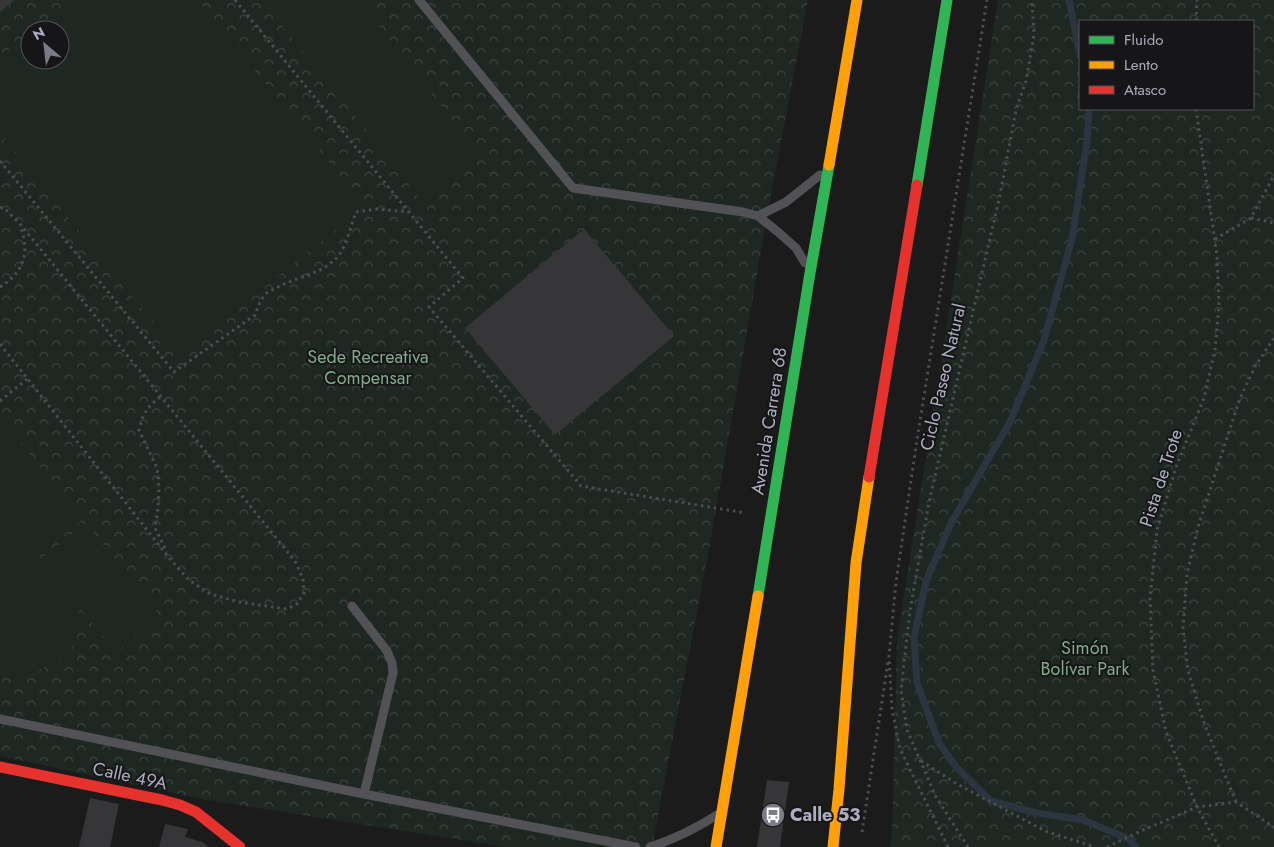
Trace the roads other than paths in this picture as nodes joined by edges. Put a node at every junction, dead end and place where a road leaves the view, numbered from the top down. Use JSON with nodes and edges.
{"nodes":[{"id":1,"x":419,"y":0,"type":"edge"},
{"id":2,"x":857,"y":0,"type":"edge"},
{"id":3,"x":947,"y":0,"type":"edge"},
{"id":4,"x":828,"y":168,"type":"junction"},
{"id":5,"x":758,"y":216,"type":"junction"},
{"id":6,"x":810,"y":272,"type":"junction"},
{"id":7,"x":352,"y":606,"type":"dead end"},
{"id":8,"x":0,"y":718,"type":"edge"},
{"id":9,"x":0,"y":767,"type":"edge"},
{"id":10,"x":364,"y":794,"type":"junction"},
{"id":11,"x":721,"y":813,"type":"junction"},
{"id":12,"x":240,"y":847,"type":"edge"},
{"id":13,"x":636,"y":847,"type":"edge"},
{"id":14,"x":650,"y":847,"type":"edge"},
{"id":15,"x":716,"y":847,"type":"edge"},
{"id":16,"x":833,"y":847,"type":"edge"}],
"edges":[{"from":1,"to":5,"type":"lane"},
{"from":2,"to":4,"type":"main road","name":"Avenida Carrera 68"},
{"from":3,"to":16,"type":"main road"},
{"from":4,"to":5,"type":"lane"},
{"from":4,"to":6,"type":"main road","name":"Avenida Carrera 68"},
{"from":5,"to":6,"type":"lane"},
{"from":6,"to":11,"type":"main road","name":"Avenida Carrera 68"},
{"from":7,"to":10,"type":"lane"},
{"from":8,"to":10,"type":"lane"},
{"from":9,"to":12,"type":"main road","name":"Calle 49A"},
{"from":10,"to":13,"type":"lane"},
{"from":11,"to":14,"type":"lane"},
{"from":11,"to":15,"type":"main road","name":"Avenida Carrera 68"}]}
